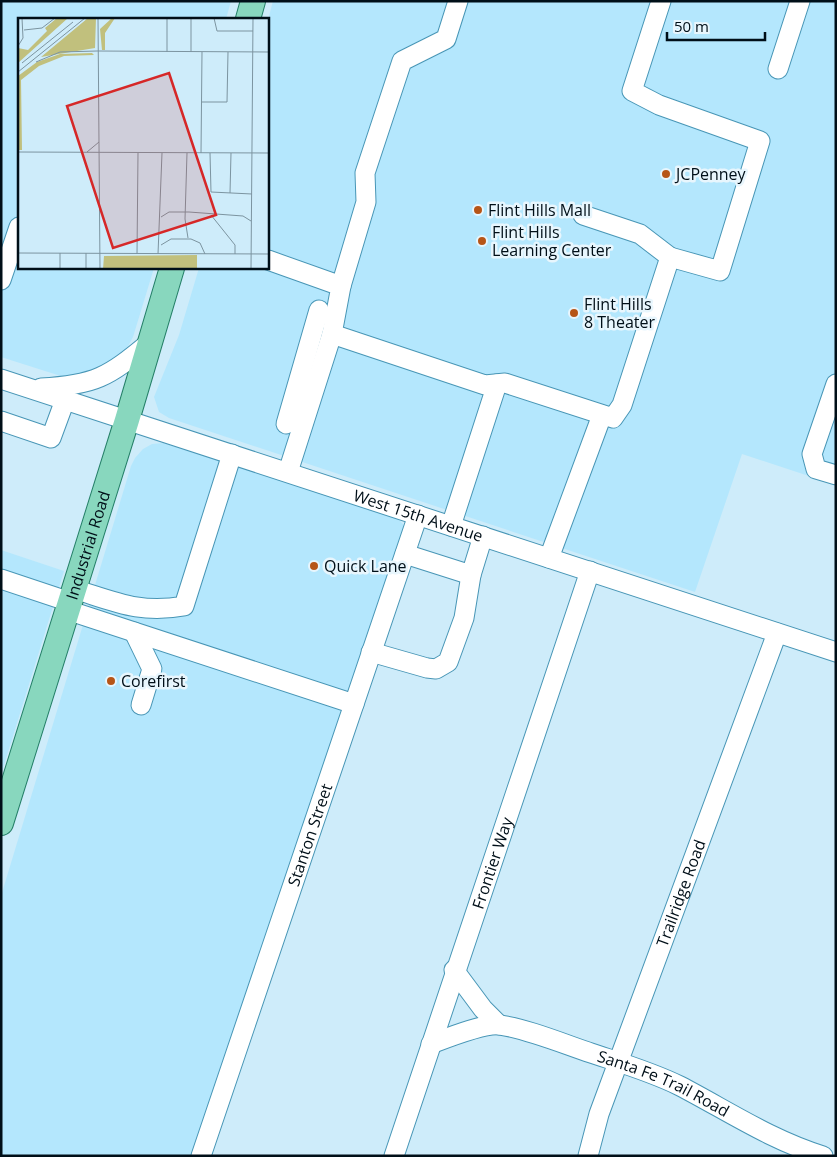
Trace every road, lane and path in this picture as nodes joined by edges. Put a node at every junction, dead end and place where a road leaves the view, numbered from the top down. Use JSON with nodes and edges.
{"nodes":[{"id":1,"x":253,"y":1,"type":"edge"},
{"id":2,"x":458,"y":1,"type":"edge"},
{"id":3,"x":662,"y":1,"type":"edge"},
{"id":4,"x":800,"y":1,"type":"edge"},
{"id":5,"x":248,"y":18,"type":"edge"},
{"id":6,"x":778,"y":69,"type":"dead end"},
{"id":7,"x":583,"y":215,"type":"dead end"},
{"id":8,"x":18,"y":229,"type":"edge"},
{"id":9,"x":670,"y":257,"type":"junction"},
{"id":10,"x":269,"y":260,"type":"edge"},
{"id":11,"x":172,"y":269,"type":"edge"},
{"id":12,"x":1,"y":280,"type":"edge"},
{"id":13,"x":341,"y":286,"type":"junction"},
{"id":14,"x":319,"y":310,"type":"dead end"},
{"id":15,"x":332,"y":334,"type":"junction"},
{"id":16,"x":150,"y":343,"type":"junction"},
{"id":17,"x":1,"y":379,"type":"edge"},
{"id":18,"x":497,"y":384,"type":"junction"},
{"id":19,"x":836,"y":384,"type":"edge"},
{"id":20,"x":30,"y":388,"type":"junction"},
{"id":21,"x":66,"y":400,"type":"junction"},
{"id":22,"x":602,"y":415,"type":"junction"},
{"id":23,"x":127,"y":420,"type":"junction"},
{"id":24,"x":1,"y":421,"type":"edge"},
{"id":25,"x":286,"y":424,"type":"dead end"},
{"id":26,"x":232,"y":454,"type":"junction"},
{"id":27,"x":288,"y":472,"type":"junction"},
{"id":28,"x":836,"y":475,"type":"edge"},
{"id":29,"x":418,"y":515,"type":"junction"},
{"id":30,"x":451,"y":526,"type":"junction"},
{"id":31,"x":483,"y":536,"type":"junction"},
{"id":32,"x":404,"y":554,"type":"junction"},
{"id":33,"x":548,"y":558,"type":"junction"},
{"id":34,"x":590,"y":571,"type":"junction"},
{"id":35,"x":471,"y":575,"type":"junction"},
{"id":36,"x":1,"y":579,"type":"edge"},
{"id":37,"x":70,"y":600,"type":"junction"},
{"id":38,"x":134,"y":632,"type":"junction"},
{"id":39,"x":777,"y":633,"type":"junction"},
{"id":40,"x":371,"y":652,"type":"junction"},
{"id":41,"x":836,"y":652,"type":"edge"},
{"id":42,"x":354,"y":704,"type":"junction"},
{"id":43,"x":141,"y":705,"type":"dead end"},
{"id":44,"x":1,"y":823,"type":"edge"},
{"id":45,"x":454,"y":970,"type":"junction"},
{"id":46,"x":499,"y":1025,"type":"junction"},
{"id":47,"x":431,"y":1044,"type":"junction"},
{"id":48,"x":618,"y":1062,"type":"junction"},
{"id":49,"x":798,"y":1152,"type":"edge"},
{"id":50,"x":201,"y":1156,"type":"edge"},
{"id":51,"x":394,"y":1156,"type":"edge"},
{"id":52,"x":588,"y":1156,"type":"edge"},
{"id":53,"x":823,"y":1156,"type":"edge"}],
"edges":[{"from":1,"to":5,"type":"main road"},
{"from":2,"to":13,"type":"street"},
{"from":3,"to":9,"type":"street"},
{"from":4,"to":6,"type":"street"},
{"from":7,"to":9,"type":"street"},
{"from":8,"to":12,"type":"street"},
{"from":9,"to":22,"type":"street"},
{"from":10,"to":13,"type":"street"},
{"from":11,"to":16,"type":"main road","name":"Industrial Road"},
{"from":13,"to":15,"type":"street"},
{"from":14,"to":25,"type":"street"},
{"from":15,"to":18,"type":"street"},
{"from":15,"to":27,"type":"street"},
{"from":16,"to":20,"type":"street"},
{"from":16,"to":23,"type":"main road","name":"Industrial Road"},
{"from":17,"to":20,"type":"street","name":"West 15th Avenue"},
{"from":18,"to":22,"type":"street"},
{"from":18,"to":30,"type":"street"},
{"from":19,"to":28,"type":"street"},
{"from":20,"to":21,"type":"street","name":"West 15th Avenue"},
{"from":21,"to":23,"type":"street","name":"West 15th Avenue"},
{"from":21,"to":24,"type":"street"},
{"from":22,"to":33,"type":"street"},
{"from":23,"to":26,"type":"street","name":"West 15th Avenue"},
{"from":23,"to":37,"type":"main road","name":"Industrial Road"},
{"from":26,"to":27,"type":"street","name":"West 15th Avenue"},
{"from":26,"to":37,"type":"street"},
{"from":27,"to":29,"type":"street","name":"West 15th Avenue"},
{"from":29,"to":30,"type":"street","name":"West 15th Avenue"},
{"from":29,"to":32,"type":"street","name":"Stanton Street"},
{"from":30,"to":31,"type":"street","name":"West 15th Avenue"},
{"from":31,"to":33,"type":"street","name":"West 15th Avenue"},
{"from":31,"to":35,"type":"street"},
{"from":32,"to":35,"type":"street"},
{"from":32,"to":40,"type":"street","name":"Stanton Street"},
{"from":33,"to":34,"type":"street","name":"West 15th Avenue"},
{"from":34,"to":39,"type":"street","name":"West 15th Avenue"},
{"from":34,"to":45,"type":"street","name":"Frontier Way"},
{"from":35,"to":40,"type":"street"},
{"from":36,"to":37,"type":"street"},
{"from":37,"to":38,"type":"street"},
{"from":37,"to":44,"type":"main road","name":"Industrial Road"},
{"from":38,"to":42,"type":"street"},
{"from":38,"to":43,"type":"street"},
{"from":39,"to":41,"type":"street","name":"West 15th Avenue"},
{"from":39,"to":48,"type":"street","name":"Trailridge Road"},
{"from":40,"to":42,"type":"street","name":"Stanton Street"},
{"from":42,"to":50,"type":"street","name":"Stanton Street"},
{"from":45,"to":46,"type":"street"},
{"from":45,"to":47,"type":"street","name":"Frontier Way"},
{"from":46,"to":47,"type":"street","name":"Santa Fe Trail Road"},
{"from":46,"to":48,"type":"street","name":"Santa Fe Trail Road"},
{"from":47,"to":51,"type":"street","name":"Frontier Way"},
{"from":48,"to":49,"type":"street","name":"Santa Fe Trail Road"},
{"from":48,"to":52,"type":"street","name":"Trailridge Road"},
{"from":49,"to":53,"type":"street","name":"Santa Fe Trail Road"}]}
